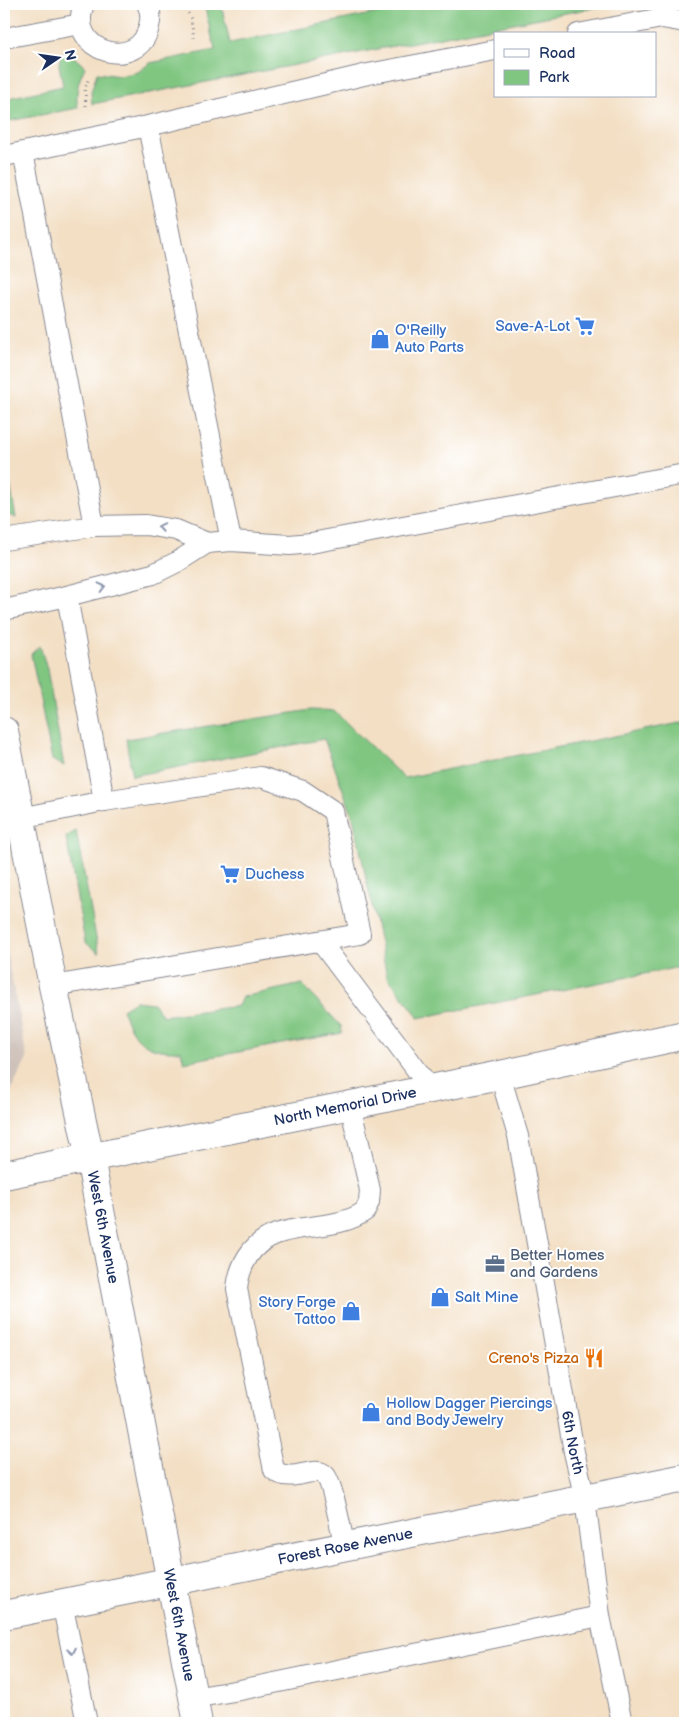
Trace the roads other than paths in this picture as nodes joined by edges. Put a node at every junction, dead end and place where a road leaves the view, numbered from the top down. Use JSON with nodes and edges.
{"nodes":[{"id":1,"x":84,"y":4,"type":"edge"},
{"id":2,"x":147,"y":4,"type":"edge"},
{"id":3,"x":685,"y":22,"type":"edge"},
{"id":4,"x":81,"y":24,"type":"junction"},
{"id":5,"x":588,"y":32,"type":"edge"},
{"id":6,"x":4,"y":38,"type":"edge"},
{"id":7,"x":494,"y":50,"type":"edge"},
{"id":8,"x":148,"y":126,"type":"junction"},
{"id":9,"x":13,"y":154,"type":"edge"},
{"id":10,"x":685,"y":474,"type":"edge"},
{"id":11,"x":94,"y":526,"type":"junction"},
{"id":12,"x":4,"y":540,"type":"edge"},
{"id":13,"x":231,"y":541,"type":"junction"},
{"id":14,"x":207,"y":543,"type":"junction"},
{"id":15,"x":67,"y":596,"type":"junction"},
{"id":16,"x":4,"y":610,"type":"edge"},
{"id":17,"x":4,"y":731,"type":"edge"},
{"id":18,"x":104,"y":801,"type":"junction"},
{"id":19,"x":21,"y":818,"type":"junction"},
{"id":20,"x":320,"y":941,"type":"junction"},
{"id":21,"x":53,"y":986,"type":"junction"},
{"id":22,"x":685,"y":1035,"type":"edge"},
{"id":23,"x":500,"y":1075,"type":"junction"},
{"id":24,"x":431,"y":1088,"type":"junction"},
{"id":25,"x":350,"y":1105,"type":"junction"},
{"id":26,"x":90,"y":1158,"type":"junction"},
{"id":27,"x":4,"y":1175,"type":"edge"},
{"id":28,"x":685,"y":1478,"type":"edge"},
{"id":29,"x":585,"y":1499,"type":"junction"},
{"id":30,"x":344,"y":1546,"type":"junction"},
{"id":31,"x":172,"y":1582,"type":"junction"},
{"id":32,"x":62,"y":1603,"type":"junction"},
{"id":33,"x":4,"y":1615,"type":"edge"},
{"id":34,"x":600,"y":1616,"type":"junction"},
{"id":35,"x":195,"y":1711,"type":"edge"},
{"id":36,"x":87,"y":1723,"type":"edge"},
{"id":37,"x":622,"y":1723,"type":"edge"}],
"edges":[{"from":1,"to":4,"type":"lane"},
{"from":2,"to":4,"type":"lane"},
{"from":3,"to":5,"type":"lane"},
{"from":4,"to":6,"type":"lane"},
{"from":7,"to":8,"type":"lane"},
{"from":8,"to":9,"type":"lane"},
{"from":8,"to":13,"type":"lane"},
{"from":9,"to":11,"type":"lane"},
{"from":10,"to":13,"type":"lane"},
{"from":11,"to":12,"type":"lane"},
{"from":14,"to":11,"type":"lane","one_way":true},
{"from":13,"to":14,"type":"lane"},
{"from":15,"to":14,"type":"lane","one_way":true},
{"from":15,"to":16,"type":"lane"},
{"from":15,"to":18,"type":"lane"},
{"from":17,"to":19,"type":"street","name":"West 6th Avenue"},
{"from":18,"to":19,"type":"lane"},
{"from":18,"to":20,"type":"lane"},
{"from":19,"to":21,"type":"street","name":"West 6th Avenue"},
{"from":20,"to":21,"type":"lane"},
{"from":20,"to":24,"type":"lane"},
{"from":21,"to":26,"type":"street","name":"West 6th Avenue"},
{"from":22,"to":23,"type":"street","name":"North Memorial Drive"},
{"from":23,"to":24,"type":"street","name":"North Memorial Drive"},
{"from":23,"to":29,"type":"lane","name":"6th North"},
{"from":24,"to":25,"type":"street","name":"North Memorial Drive"},
{"from":25,"to":26,"type":"street","name":"North Memorial Drive"},
{"from":25,"to":30,"type":"lane"},
{"from":26,"to":27,"type":"street","name":"North Memorial Drive"},
{"from":26,"to":31,"type":"street","name":"West 6th Avenue"},
{"from":28,"to":29,"type":"street","name":"Forest Rose Avenue"},
{"from":29,"to":30,"type":"street","name":"Forest Rose Avenue"},
{"from":29,"to":34,"type":"lane","name":"6th North"},
{"from":30,"to":31,"type":"street","name":"Forest Rose Avenue"},
{"from":31,"to":32,"type":"street","name":"Forest Rose Avenue"},
{"from":31,"to":35,"type":"street","name":"West 6th Avenue"},
{"from":32,"to":33,"type":"street","name":"Forest Rose Avenue"},
{"from":32,"to":36,"type":"lane","one_way":true},
{"from":34,"to":35,"type":"lane"},
{"from":34,"to":37,"type":"lane","name":"6th North"}]}
